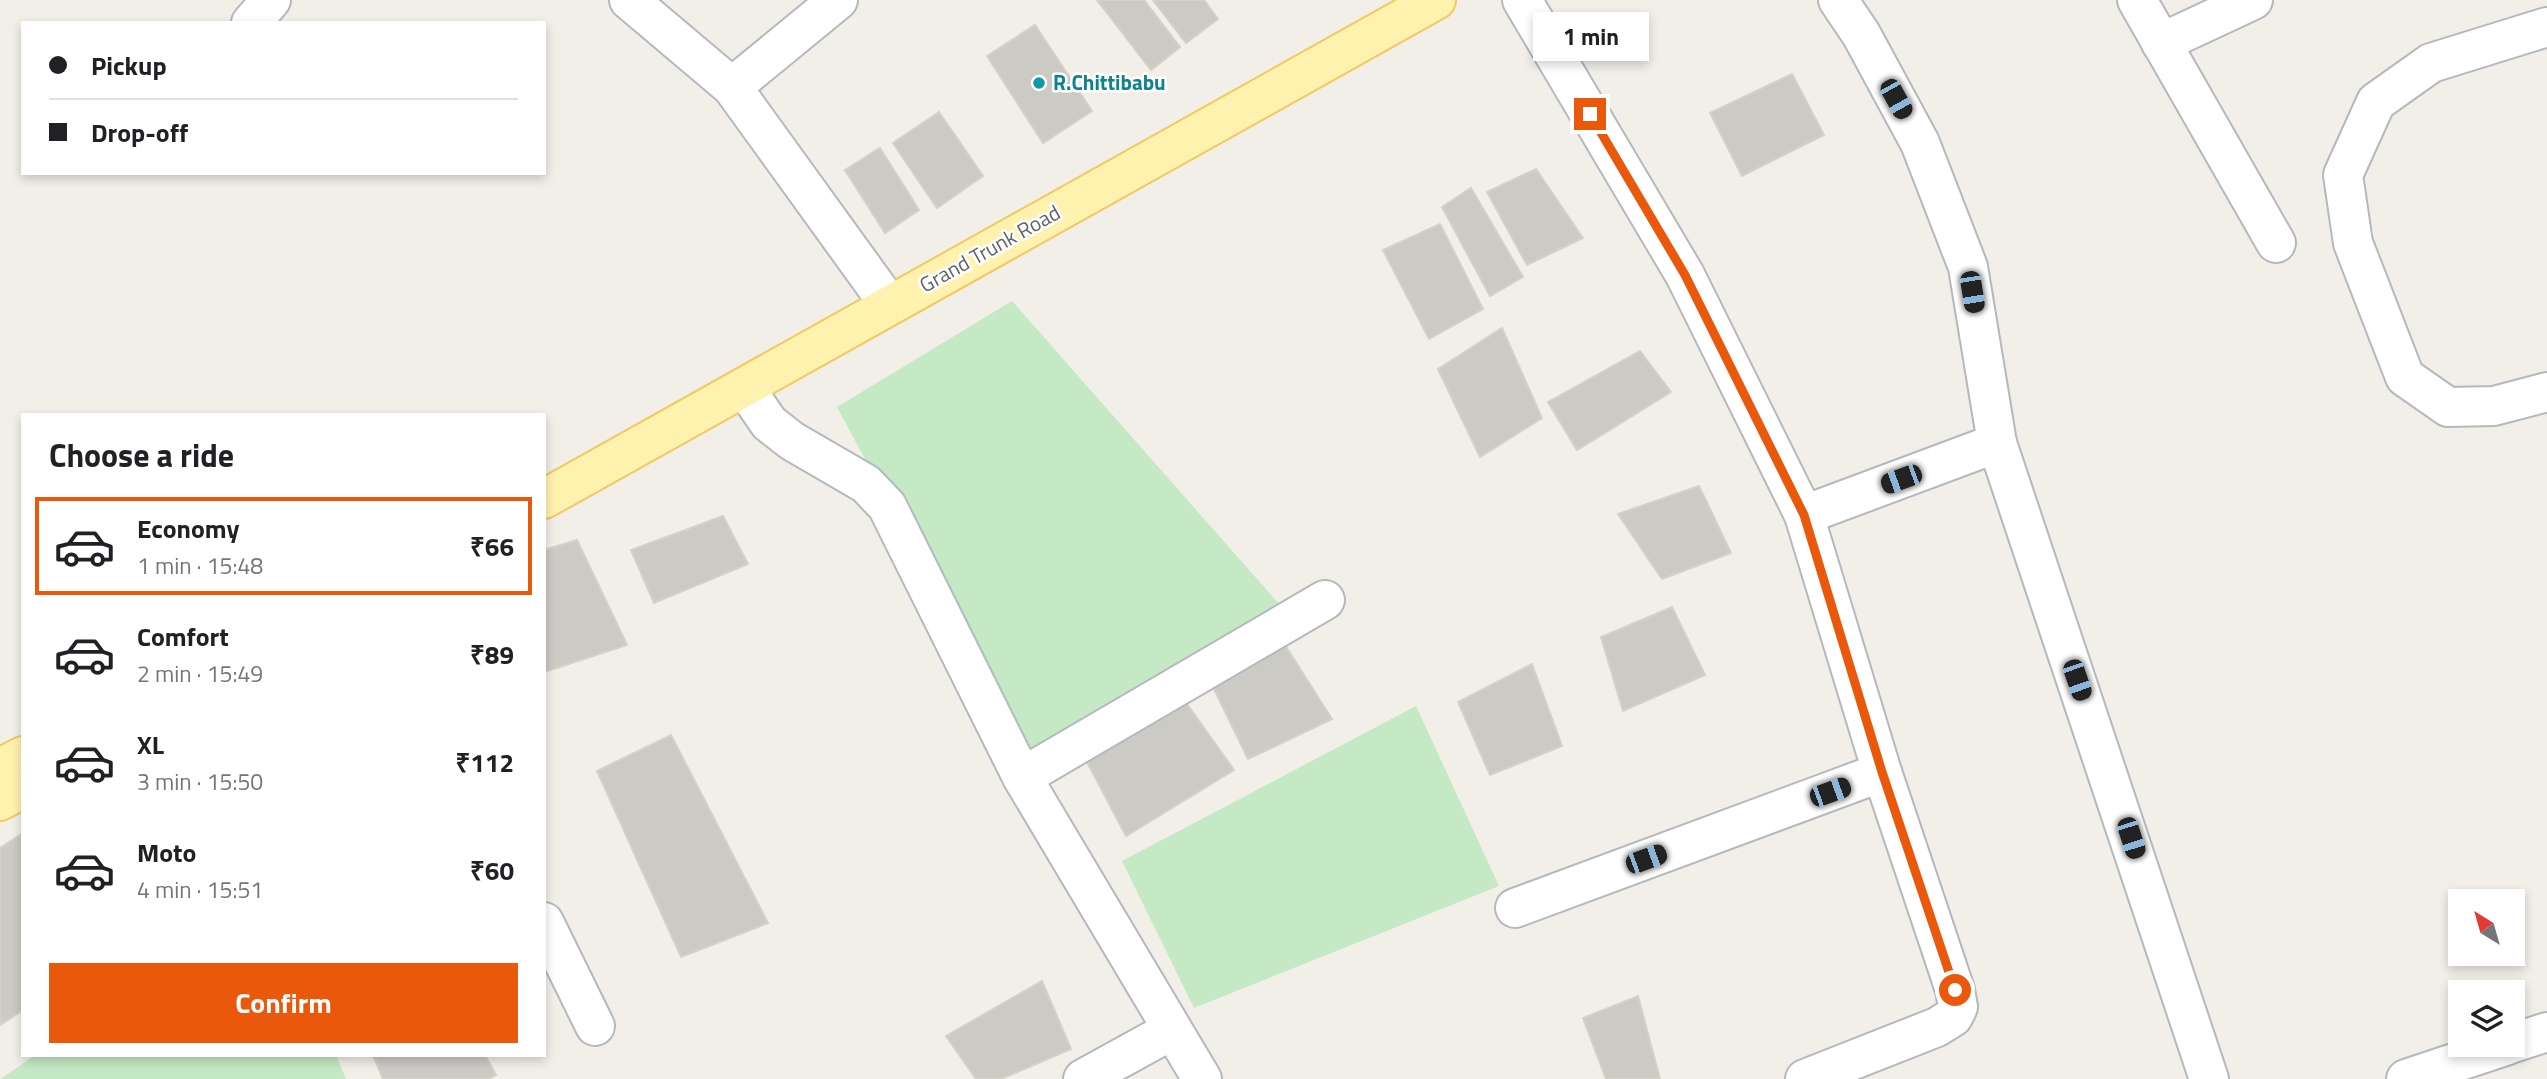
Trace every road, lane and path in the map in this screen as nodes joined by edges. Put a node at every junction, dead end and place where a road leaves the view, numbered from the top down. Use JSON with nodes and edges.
{"nodes":[{"id":1,"x":271,"y":0,"type":"edge"},
{"id":2,"x":629,"y":0,"type":"edge"},
{"id":3,"x":838,"y":0,"type":"edge"},
{"id":4,"x":1383,"y":0,"type":"edge"},
{"id":5,"x":1436,"y":0,"type":"edge"},
{"id":6,"x":1522,"y":0,"type":"edge"},
{"id":7,"x":1838,"y":0,"type":"edge"},
{"id":8,"x":2137,"y":0,"type":"edge"},
{"id":9,"x":2253,"y":0,"type":"edge"},
{"id":10,"x":253,"y":21,"type":"edge"},
{"id":11,"x":2547,"y":27,"type":"edge"},
{"id":12,"x":2161,"y":43,"type":"junction"},
{"id":13,"x":732,"y":88,"type":"junction"},
{"id":14,"x":2276,"y":243,"type":"dead end"},
{"id":15,"x":878,"y":289,"type":"junction"},
{"id":16,"x":745,"y":388,"type":"junction"},
{"id":17,"x":2547,"y":392,"type":"edge"},
{"id":18,"x":1997,"y":443,"type":"junction"},
{"id":19,"x":546,"y":470,"type":"edge"},
{"id":20,"x":546,"y":498,"type":"edge"},
{"id":21,"x":1804,"y":515,"type":"junction"},
{"id":22,"x":1325,"y":600,"type":"dead end"},
{"id":23,"x":21,"y":757,"type":"edge"},
{"id":24,"x":0,"y":768,"type":"edge"},
{"id":25,"x":1882,"y":772,"type":"junction"},
{"id":26,"x":1022,"y":777,"type":"junction"},
{"id":27,"x":21,"y":790,"type":"edge"},
{"id":28,"x":0,"y":801,"type":"edge"},
{"id":29,"x":1515,"y":908,"type":"dead end"},
{"id":30,"x":546,"y":926,"type":"edge"},
{"id":31,"x":595,"y":1026,"type":"dead end"},
{"id":32,"x":1172,"y":1030,"type":"junction"},
{"id":33,"x":2547,"y":1032,"type":"edge"},
{"id":34,"x":2525,"y":1039,"type":"edge"},
{"id":35,"x":2472,"y":1057,"type":"edge"},
{"id":36,"x":1083,"y":1079,"type":"edge"},
{"id":37,"x":1202,"y":1079,"type":"edge"},
{"id":38,"x":1805,"y":1079,"type":"edge"},
{"id":39,"x":2209,"y":1079,"type":"edge"},
{"id":40,"x":2406,"y":1079,"type":"edge"}],
"edges":[{"from":1,"to":10,"type":"street"},
{"from":2,"to":13,"type":"street"},
{"from":3,"to":13,"type":"street"},
{"from":4,"to":15,"type":"main road","name":"Grand Trunk Road"},
{"from":5,"to":16,"type":"main road","name":"Grand Trunk Road"},
{"from":6,"to":21,"type":"street"},
{"from":7,"to":18,"type":"street"},
{"from":8,"to":12,"type":"street"},
{"from":9,"to":12,"type":"street"},
{"from":11,"to":17,"type":"street"},
{"from":12,"to":14,"type":"street"},
{"from":13,"to":15,"type":"street"},
{"from":15,"to":19,"type":"main road","name":"Grand Trunk Road"},
{"from":16,"to":20,"type":"main road","name":"Grand Trunk Road"},
{"from":16,"to":26,"type":"street"},
{"from":18,"to":21,"type":"street"},
{"from":18,"to":39,"type":"street"},
{"from":21,"to":25,"type":"street"},
{"from":22,"to":26,"type":"street"},
{"from":23,"to":24,"type":"main road"},
{"from":25,"to":29,"type":"street"},
{"from":25,"to":38,"type":"street"},
{"from":26,"to":32,"type":"street"},
{"from":27,"to":28,"type":"main road"},
{"from":30,"to":31,"type":"street"},
{"from":32,"to":36,"type":"street"},
{"from":32,"to":37,"type":"street"},
{"from":33,"to":34,"type":"street"},
{"from":35,"to":40,"type":"street"}]}
